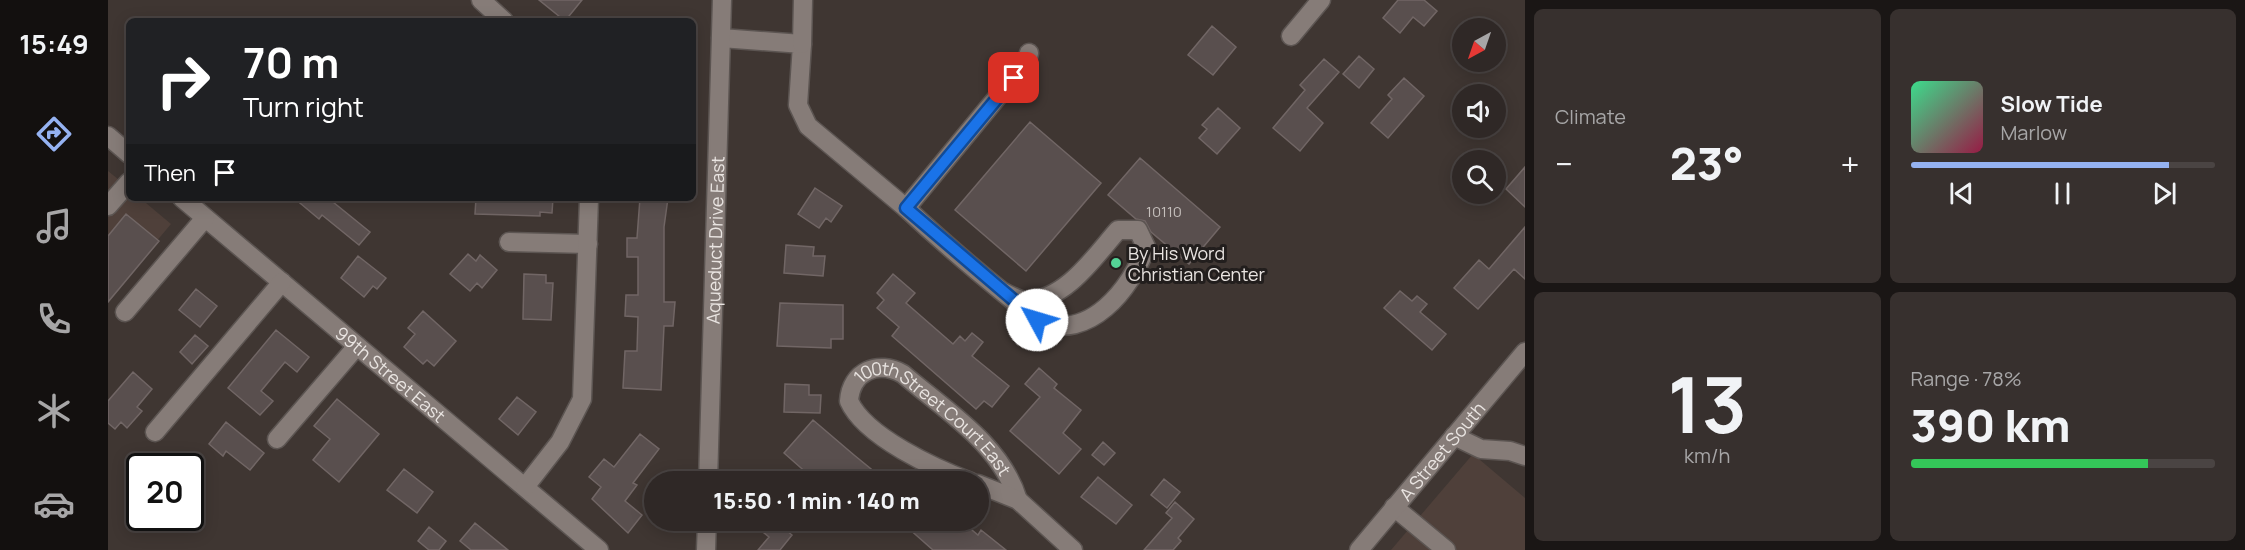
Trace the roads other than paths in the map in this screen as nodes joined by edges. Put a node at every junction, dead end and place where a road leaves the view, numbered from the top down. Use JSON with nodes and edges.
{"nodes":[{"id":1,"x":481,"y":0,"type":"edge"},
{"id":2,"x":722,"y":0,"type":"edge"},
{"id":3,"x":803,"y":0,"type":"edge"},
{"id":4,"x":1321,"y":0,"type":"edge"},
{"id":5,"x":501,"y":18,"type":"edge"},
{"id":6,"x":1292,"y":36,"type":"dead end"},
{"id":7,"x":721,"y":38,"type":"junction"},
{"id":8,"x":802,"y":44,"type":"junction"},
{"id":9,"x":1029,"y":53,"type":"dead end"},
{"id":10,"x":108,"y":136,"type":"edge"},
{"id":11,"x":126,"y":151,"type":"edge"},
{"id":12,"x":126,"y":185,"type":"edge"},
{"id":13,"x":185,"y":201,"type":"edge"},
{"id":14,"x":589,"y":201,"type":"edge"},
{"id":15,"x":108,"y":206,"type":"edge"},
{"id":16,"x":906,"y":208,"type":"junction"},
{"id":17,"x":205,"y":218,"type":"junction"},
{"id":18,"x":509,"y":242,"type":"dead end"},
{"id":19,"x":588,"y":244,"type":"junction"},
{"id":20,"x":282,"y":282,"type":"junction"},
{"id":21,"x":1001,"y":291,"type":"junction"},
{"id":22,"x":125,"y":312,"type":"dead end"},
{"id":23,"x":357,"y":346,"type":"junction"},
{"id":24,"x":1525,"y":352,"type":"edge"},
{"id":25,"x":154,"y":432,"type":"dead end"},
{"id":26,"x":1454,"y":436,"type":"junction"},
{"id":27,"x":277,"y":439,"type":"dead end"},
{"id":28,"x":1525,"y":456,"type":"edge"},
{"id":29,"x":708,"y":471,"type":"edge"},
{"id":30,"x":945,"y":471,"type":"edge"},
{"id":31,"x":525,"y":487,"type":"junction"},
{"id":32,"x":989,"y":488,"type":"edge"},
{"id":33,"x":1018,"y":500,"type":"junction"},
{"id":34,"x":1394,"y":507,"type":"junction"},
{"id":35,"x":707,"y":531,"type":"edge"},
{"id":36,"x":599,"y":550,"type":"edge"},
{"id":37,"x":706,"y":550,"type":"edge"},
{"id":38,"x":1073,"y":550,"type":"edge"},
{"id":39,"x":1359,"y":550,"type":"edge"},
{"id":40,"x":1446,"y":550,"type":"edge"}],
"edges":[{"from":1,"to":5,"type":"street"},
{"from":2,"to":7,"type":"street","name":"Aqueduct Drive East"},
{"from":3,"to":8,"type":"street"},
{"from":4,"to":6,"type":"street"},
{"from":7,"to":8,"type":"street"},
{"from":7,"to":29,"type":"street","name":"Aqueduct Drive East"},
{"from":8,"to":16,"type":"street"},
{"from":9,"to":16,"type":"street"},
{"from":10,"to":11,"type":"street"},
{"from":12,"to":15,"type":"street"},
{"from":13,"to":17,"type":"street","name":"99th Street East"},
{"from":14,"to":19,"type":"street"},
{"from":16,"to":21,"type":"street"},
{"from":17,"to":20,"type":"street","name":"99th Street East"},
{"from":17,"to":22,"type":"street"},
{"from":18,"to":19,"type":"street"},
{"from":19,"to":31,"type":"street"},
{"from":20,"to":23,"type":"street","name":"99th Street East"},
{"from":20,"to":25,"type":"street"},
{"from":21,"to":21,"type":"street"},
{"from":23,"to":27,"type":"street"},
{"from":23,"to":31,"type":"street","name":"99th Street East"},
{"from":24,"to":26,"type":"street","name":"A Street South"},
{"from":26,"to":28,"type":"street"},
{"from":26,"to":34,"type":"street","name":"A Street South"},
{"from":30,"to":33,"type":"street","name":"100th Street Court East"},
{"from":31,"to":36,"type":"street","name":"99th Street East"},
{"from":32,"to":33,"type":"street","name":"100th Street Court East"},
{"from":33,"to":38,"type":"street","name":"100th Street Court East"},
{"from":34,"to":39,"type":"street","name":"A Street South"},
{"from":34,"to":40,"type":"street"},
{"from":35,"to":37,"type":"street"}]}
